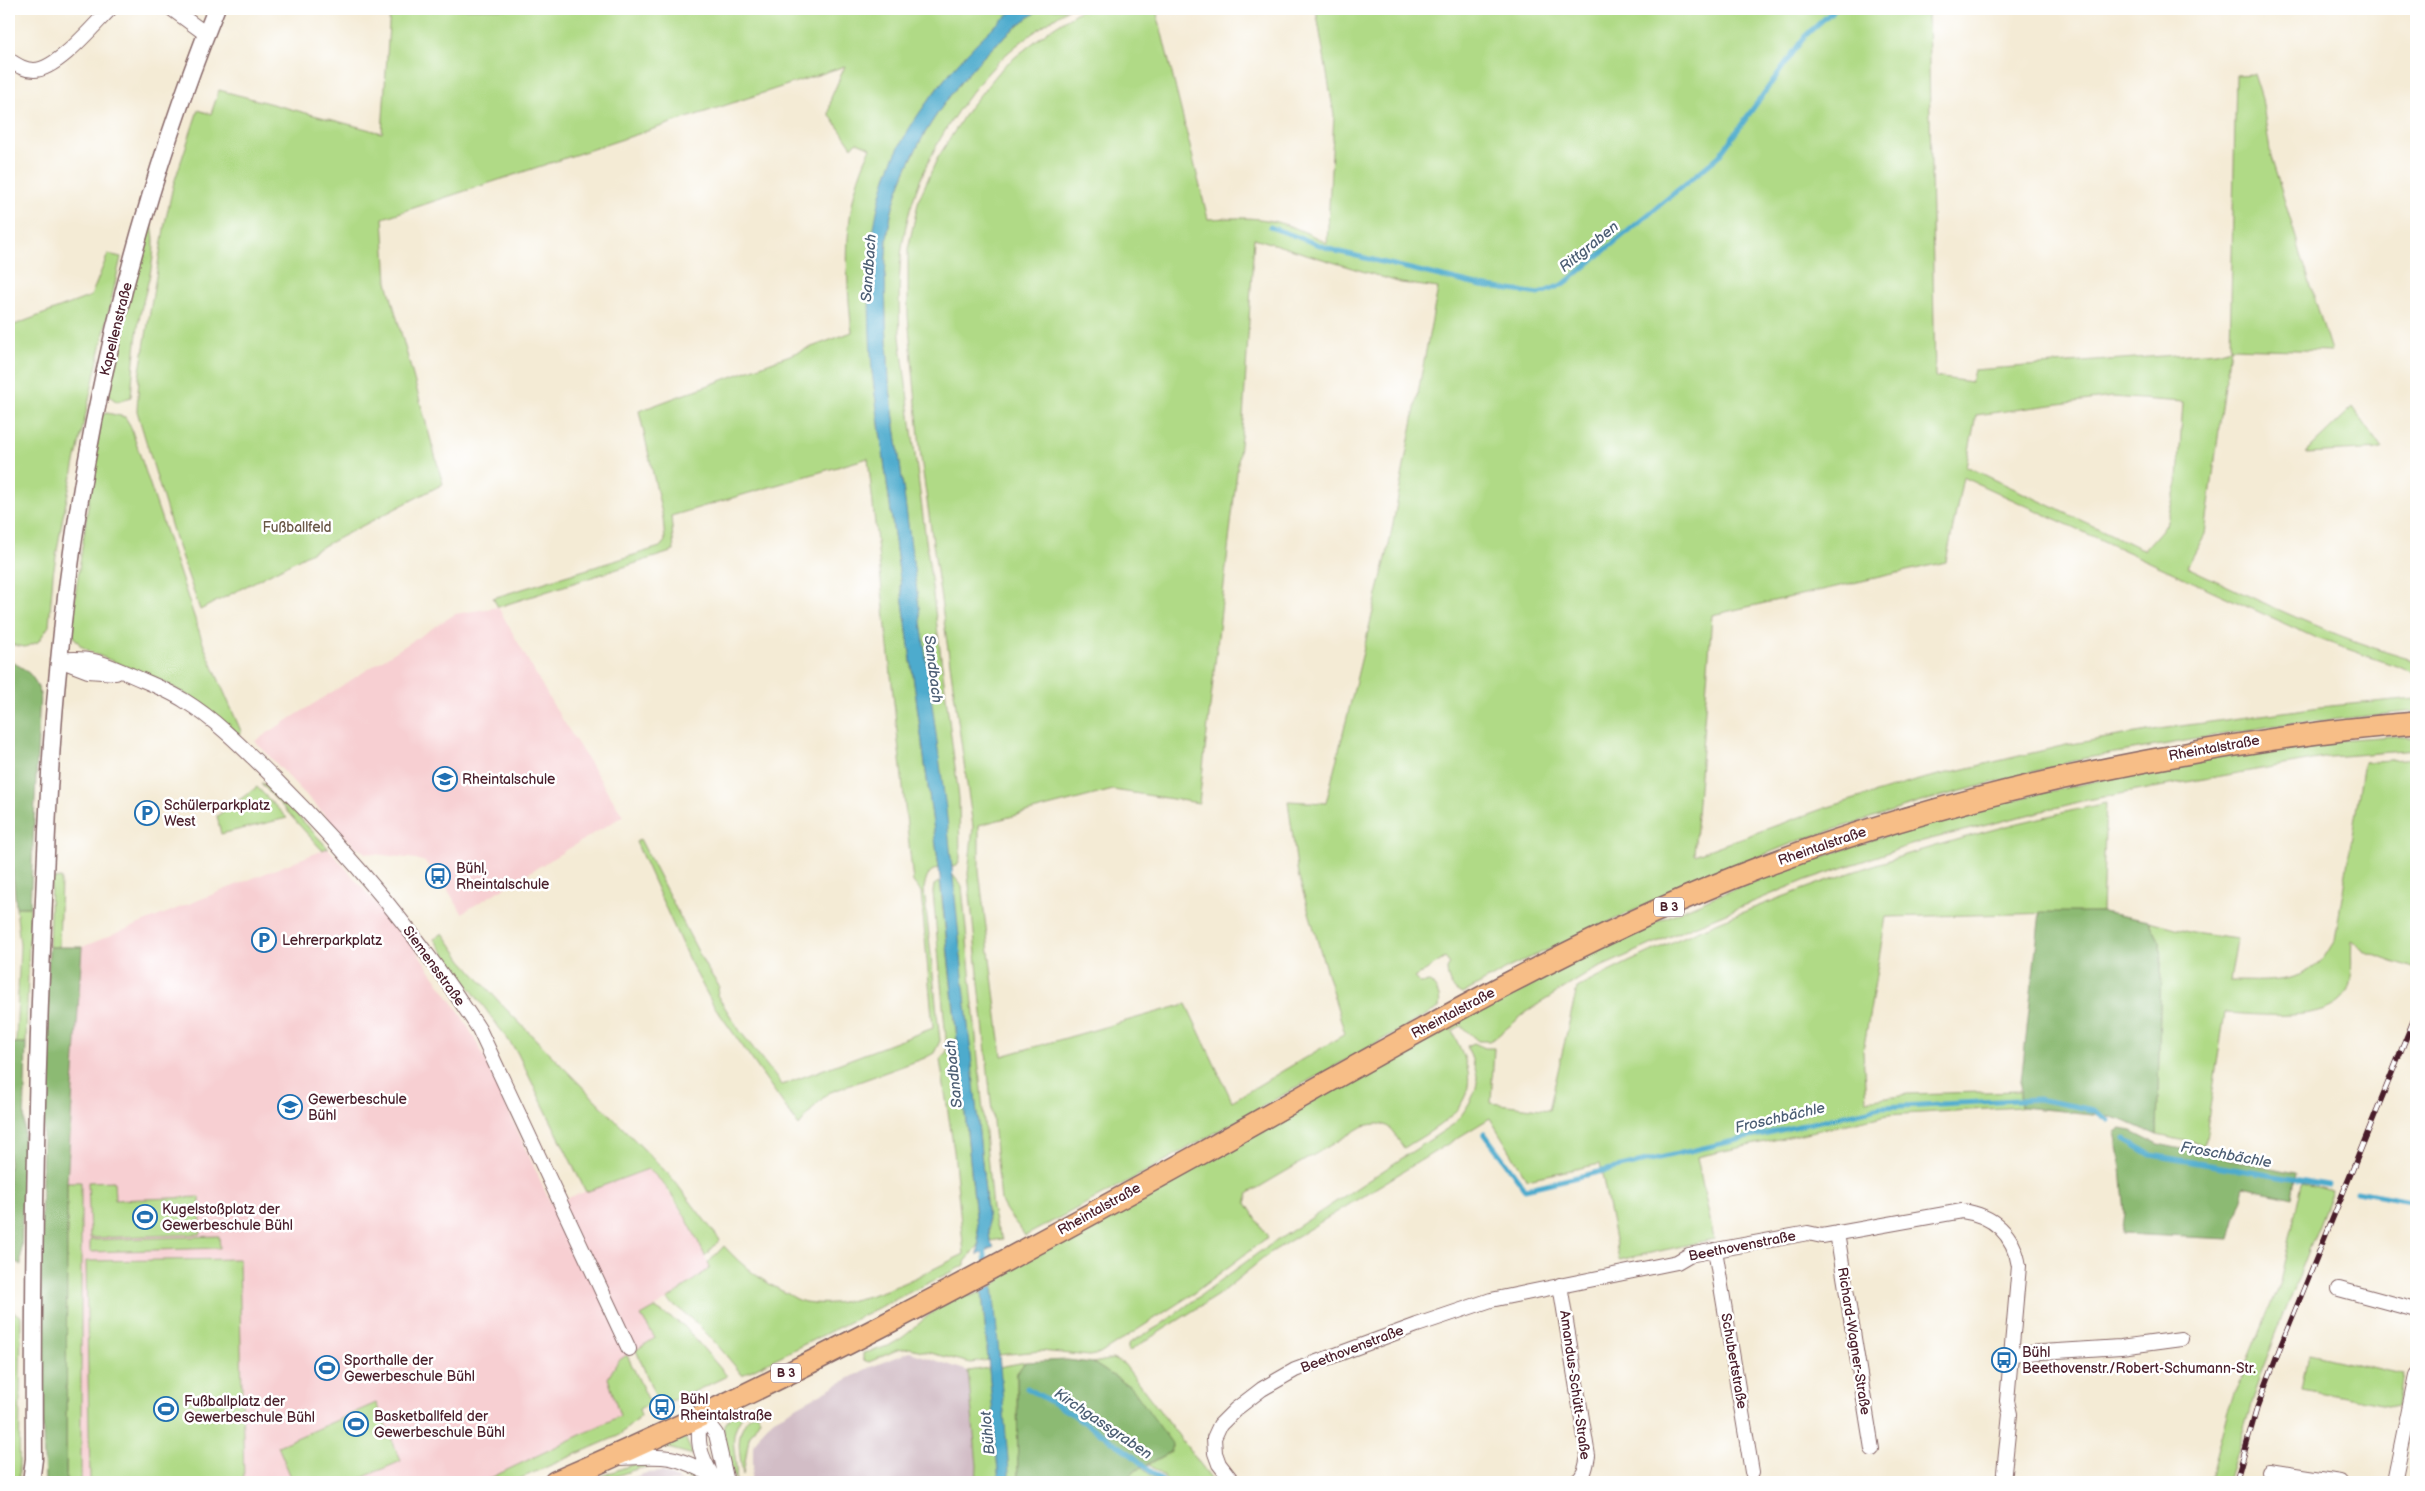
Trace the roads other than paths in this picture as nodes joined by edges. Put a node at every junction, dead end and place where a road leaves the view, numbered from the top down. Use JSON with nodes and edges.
{"nodes":[{"id":1,"x":110,"y":9,"type":"edge"},
{"id":2,"x":172,"y":9,"type":"edge"},
{"id":3,"x":216,"y":9,"type":"edge"},
{"id":4,"x":206,"y":34,"type":"junction"},
{"id":5,"x":9,"y":60,"type":"edge"},
{"id":6,"x":59,"y":660,"type":"junction"},
{"id":7,"x":2416,"y":723,"type":"edge"},
{"id":8,"x":1837,"y":1233,"type":"junction"},
{"id":9,"x":1715,"y":1250,"type":"junction"},
{"id":10,"x":1560,"y":1285,"type":"junction"},
{"id":11,"x":2339,"y":1289,"type":"dead end"},
{"id":12,"x":2416,"y":1310,"type":"edge"},
{"id":13,"x":2181,"y":1339,"type":"dead end"},
{"id":14,"x":628,"y":1349,"type":"dead end"},
{"id":15,"x":2012,"y":1354,"type":"junction"},
{"id":16,"x":2416,"y":1375,"type":"edge"},
{"id":17,"x":701,"y":1414,"type":"junction"},
{"id":18,"x":1872,"y":1449,"type":"dead end"},
{"id":19,"x":34,"y":1459,"type":"junction"},
{"id":20,"x":608,"y":1459,"type":"junction"},
{"id":21,"x":2269,"y":1471,"type":"dead end"},
{"id":22,"x":1752,"y":1472,"type":"dead end"},
{"id":23,"x":714,"y":1479,"type":"edge"},
{"id":24,"x":31,"y":1482,"type":"edge"},
{"id":25,"x":38,"y":1482,"type":"edge"},
{"id":26,"x":555,"y":1482,"type":"edge"},
{"id":27,"x":727,"y":1482,"type":"edge"},
{"id":28,"x":1232,"y":1482,"type":"edge"},
{"id":29,"x":1576,"y":1482,"type":"edge"},
{"id":30,"x":2003,"y":1482,"type":"edge"},
{"id":31,"x":2340,"y":1482,"type":"edge"},
{"id":32,"x":2394,"y":1482,"type":"edge"}],
"edges":[{"from":1,"to":5,"type":"street"},
{"from":2,"to":4,"type":"street"},
{"from":3,"to":4,"type":"street","name":"Kapellenstraße"},
{"from":4,"to":6,"type":"street","name":"Kapellenstraße"},
{"from":6,"to":14,"type":"street","name":"Siemensstraße"},
{"from":6,"to":19,"type":"street","name":"Kapellenstraße"},
{"from":7,"to":17,"type":"main road","name":"Rheintalstraße","number":"B 3"},
{"from":8,"to":9,"type":"street","name":"Beethovenstraße"},
{"from":8,"to":15,"type":"street","name":"Beethovenstraße"},
{"from":8,"to":18,"type":"street","name":"Richard-Wagner-Straße"},
{"from":9,"to":10,"type":"street","name":"Beethovenstraße"},
{"from":9,"to":22,"type":"street","name":"Schubertstraße"},
{"from":10,"to":28,"type":"street","name":"Beethovenstraße"},
{"from":10,"to":29,"type":"street","name":"Amandus-Schütt-Straße"},
{"from":11,"to":12,"type":"street"},
{"from":13,"to":15,"type":"street"},
{"from":15,"to":30,"type":"street","name":"Beethovenstraße"},
{"from":16,"to":32,"type":"street"},
{"from":17,"to":20,"type":"main road","name":"Rheintalstraße","number":"B 3"},
{"from":17,"to":23,"type":"street"},
{"from":17,"to":27,"type":"street"},
{"from":19,"to":24,"type":"street"},
{"from":19,"to":25,"type":"street"},
{"from":20,"to":23,"type":"street"},
{"from":20,"to":26,"type":"main road","name":"Rheintalstraße","number":"B 3"},
{"from":21,"to":31,"type":"street"}]}
